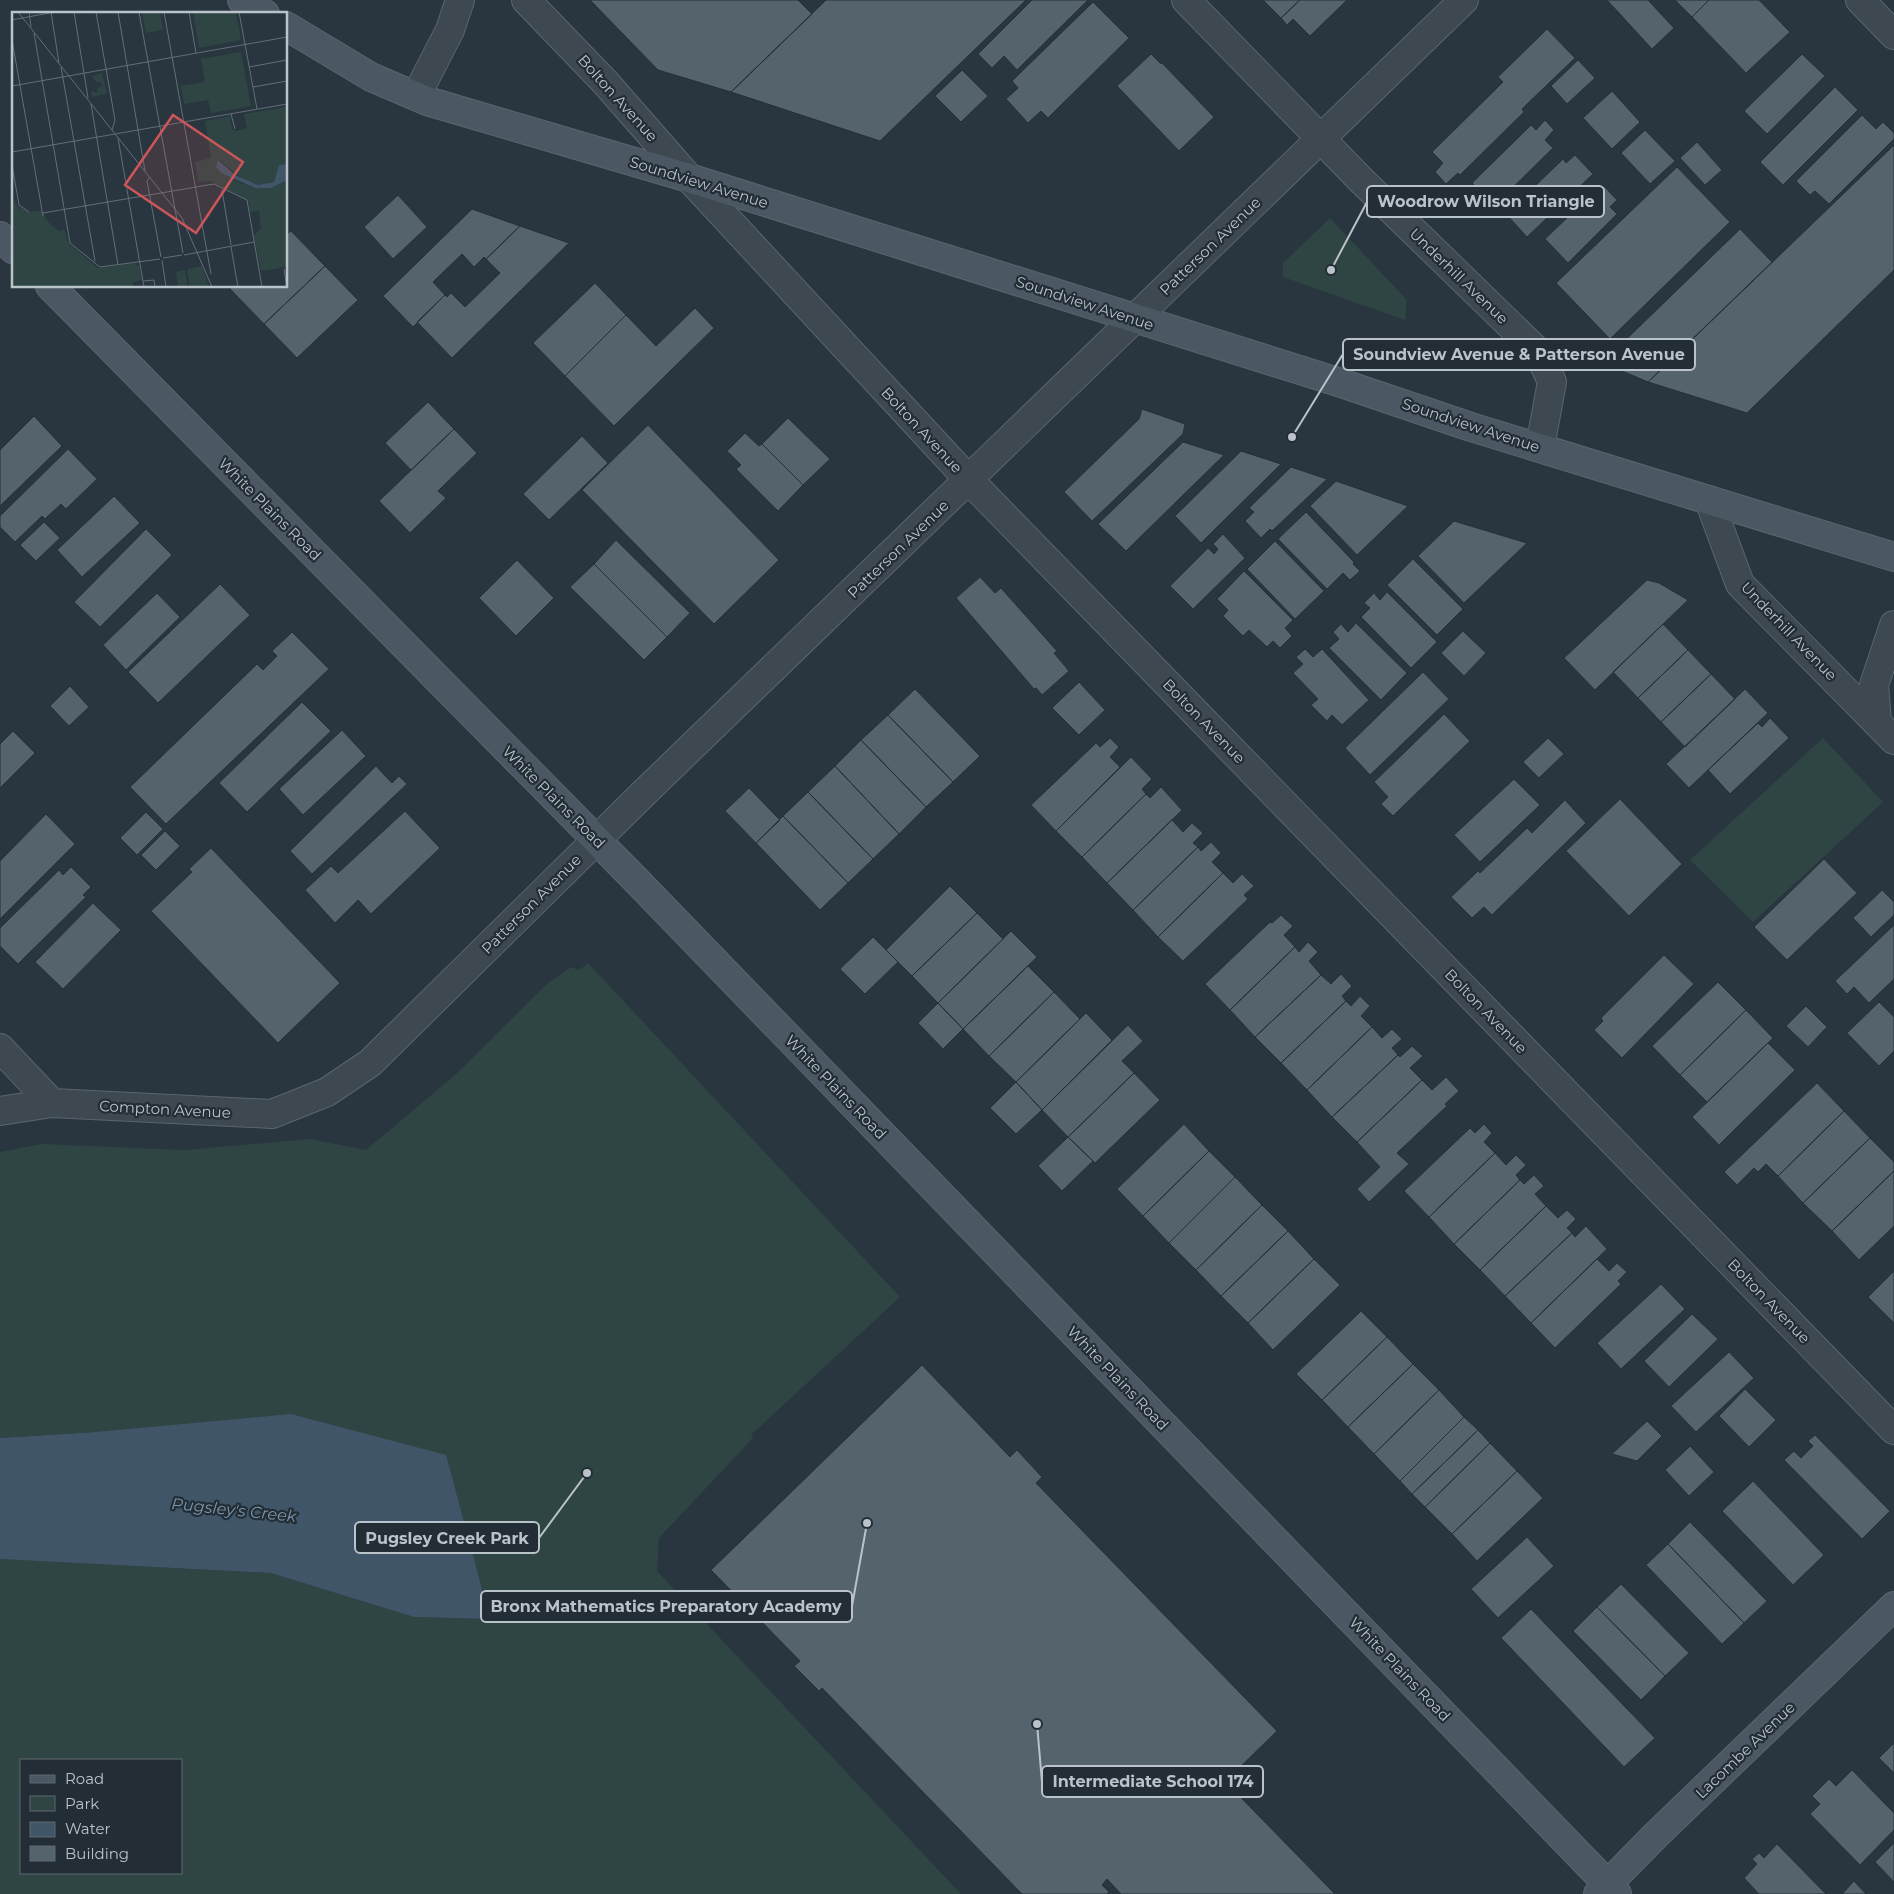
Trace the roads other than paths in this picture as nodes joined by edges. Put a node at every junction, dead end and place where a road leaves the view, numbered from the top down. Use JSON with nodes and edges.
{"nodes":[{"id":1,"x":242,"y":0,"type":"edge"},
{"id":2,"x":460,"y":0,"type":"edge"},
{"id":3,"x":526,"y":0,"type":"edge"},
{"id":4,"x":1186,"y":0,"type":"edge"},
{"id":5,"x":1464,"y":0,"type":"edge"},
{"id":6,"x":1860,"y":0,"type":"edge"},
{"id":7,"x":262,"y":12,"type":"edge"},
{"id":8,"x":288,"y":27,"type":"edge"},
{"id":9,"x":1894,"y":35,"type":"edge"},
{"id":10,"x":416,"y":96,"type":"junction"},
{"id":11,"x":1321,"y":139,"type":"junction"},
{"id":12,"x":689,"y":178,"type":"junction"},
{"id":13,"x":0,"y":236,"type":"edge"},
{"id":14,"x":12,"y":248,"type":"edge"},
{"id":15,"x":52,"y":288,"type":"edge"},
{"id":16,"x":1135,"y":318,"type":"junction"},
{"id":17,"x":1540,"y":447,"type":"junction"},
{"id":18,"x":969,"y":480,"type":"junction"},
{"id":19,"x":1709,"y":500,"type":"junction"},
{"id":20,"x":1894,"y":557,"type":"edge"},
{"id":21,"x":1894,"y":625,"type":"edge"},
{"id":22,"x":1885,"y":731,"type":"edge"},
{"id":23,"x":596,"y":840,"type":"junction"},
{"id":24,"x":0,"y":1048,"type":"edge"},
{"id":25,"x":327,"y":1092,"type":"joint"},
{"id":26,"x":52,"y":1103,"type":"junction"},
{"id":27,"x":0,"y":1111,"type":"edge"},
{"id":28,"x":1894,"y":1430,"type":"edge"},
{"id":29,"x":1894,"y":1606,"type":"edge"},
{"id":30,"x":1608,"y":1891,"type":"edge"}],
"edges":[{"from":1,"to":7,"type":"main road"},
{"from":2,"to":10,"type":"street"},
{"from":3,"to":12,"type":"street","name":"Bolton Avenue"},
{"from":4,"to":11,"type":"street","name":"Underhill Avenue"},
{"from":5,"to":11,"type":"street","name":"Patterson Avenue"},
{"from":6,"to":9,"type":"street"},
{"from":8,"to":10,"type":"main road","name":"Soundview Avenue"},
{"from":10,"to":12,"type":"main road","name":"Soundview Avenue"},
{"from":11,"to":16,"type":"street","name":"Patterson Avenue"},
{"from":11,"to":17,"type":"street","name":"Underhill Avenue"},
{"from":12,"to":16,"type":"main road","name":"Soundview Avenue"},
{"from":12,"to":18,"type":"street","name":"Bolton Avenue"},
{"from":13,"to":14,"type":"main road"},
{"from":15,"to":23,"type":"main road","name":"White Plains Road"},
{"from":16,"to":17,"type":"main road","name":"Soundview Avenue"},
{"from":16,"to":18,"type":"street","name":"Patterson Avenue"},
{"from":17,"to":19,"type":"main road","name":"Soundview Avenue"},
{"from":18,"to":23,"type":"street","name":"Patterson Avenue"},
{"from":18,"to":28,"type":"street","name":"Bolton Avenue"},
{"from":19,"to":20,"type":"main road","name":"Soundview Avenue"},
{"from":19,"to":22,"type":"street","name":"Underhill Avenue"},
{"from":21,"to":22,"type":"street","name":"Underhill Avenue"},
{"from":23,"to":25,"type":"street","name":"Patterson Avenue"},
{"from":23,"to":30,"type":"main road","name":"White Plains Road"},
{"from":24,"to":26,"type":"street"},
{"from":25,"to":26,"type":"street","name":"Compton Avenue"},
{"from":26,"to":27,"type":"street","name":"Compton Avenue"},
{"from":29,"to":30,"type":"main road","name":"Lacombe Avenue"}]}
